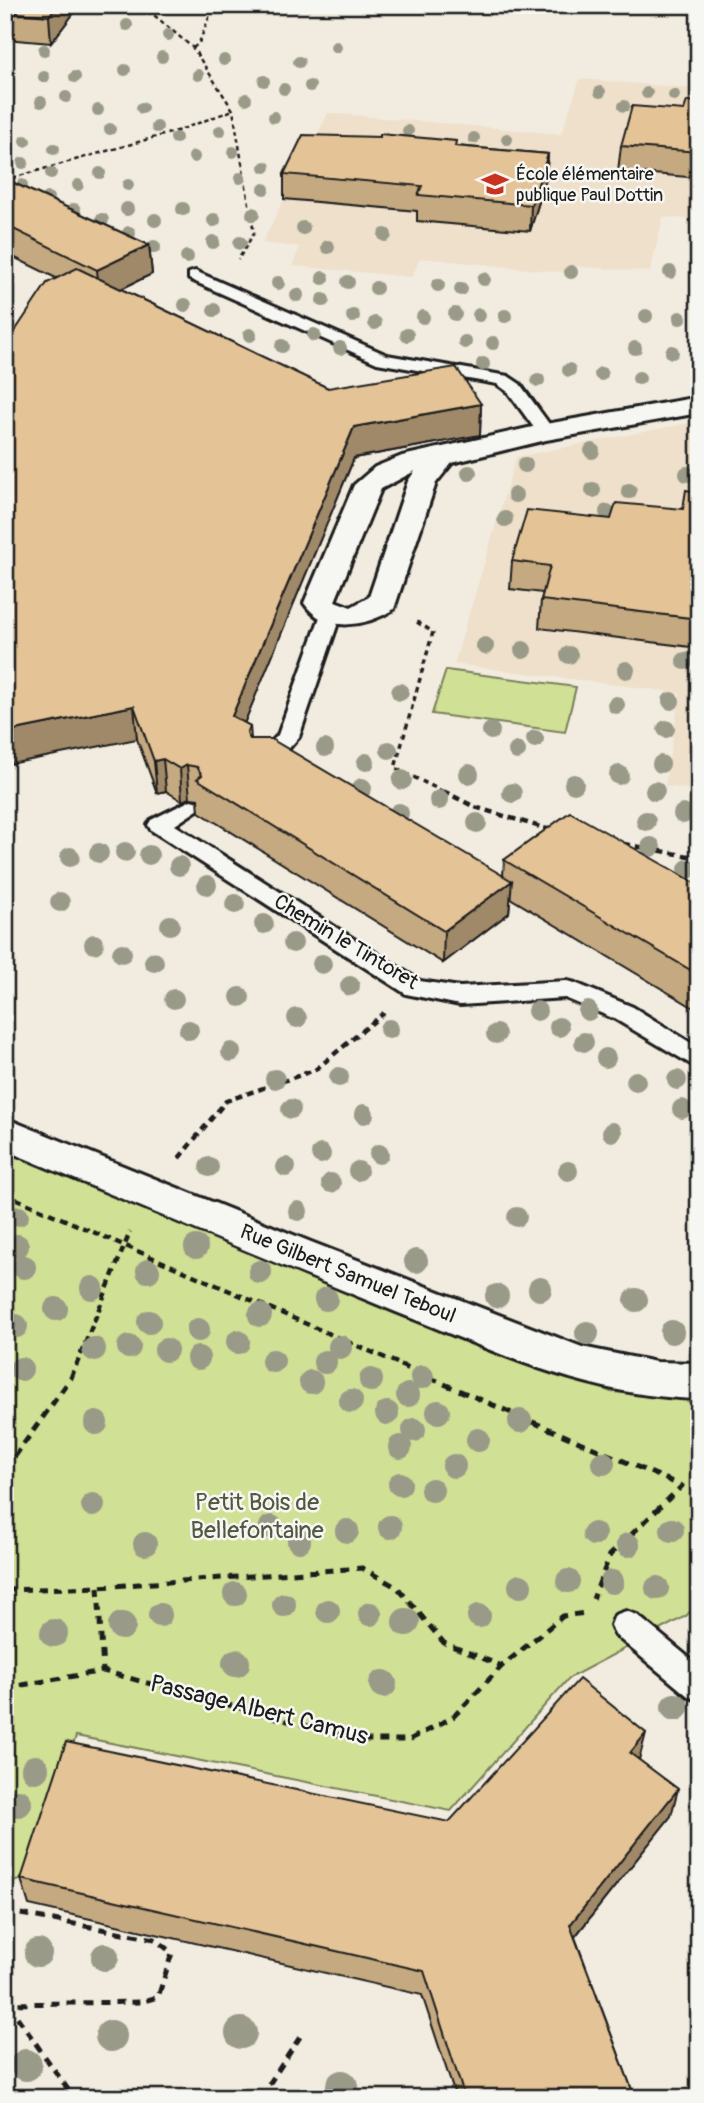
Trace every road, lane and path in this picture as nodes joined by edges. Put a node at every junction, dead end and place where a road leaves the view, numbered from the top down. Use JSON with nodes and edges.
{"nodes":[{"id":1,"x":142,"y":5,"type":"edge"},
{"id":2,"x":214,"y":5,"type":"edge"},
{"id":3,"x":193,"y":48,"type":"junction"},
{"id":4,"x":233,"y":110,"type":"junction"},
{"id":5,"x":5,"y":180,"type":"edge"},
{"id":6,"x":195,"y":276,"type":"dead end"},
{"id":7,"x":218,"y":286,"type":"junction"},
{"id":8,"x":699,"y":405,"type":"edge"},
{"id":9,"x":546,"y":432,"type":"junction"},
{"id":10,"x":442,"y":457,"type":"junction"},
{"id":11,"x":383,"y":602,"type":"junction"},
{"id":12,"x":331,"y":614,"type":"junction"},
{"id":13,"x":262,"y":765,"type":"edge"},
{"id":14,"x":191,"y":807,"type":"dead end"},
{"id":15,"x":558,"y":831,"type":"edge"},
{"id":16,"x":612,"y":842,"type":"edge"},
{"id":17,"x":699,"y":858,"type":"edge"},
{"id":18,"x":415,"y":988,"type":"junction"},
{"id":19,"x":699,"y":1060,"type":"edge"},
{"id":20,"x":5,"y":1133,"type":"edge"},
{"id":21,"x":5,"y":1194,"type":"edge"},
{"id":22,"x":150,"y":1194,"type":"junction"},
{"id":23,"x":122,"y":1246,"type":"junction"},
{"id":24,"x":699,"y":1381,"type":"edge"},
{"id":25,"x":5,"y":1470,"type":"edge"},
{"id":26,"x":98,"y":1587,"type":"junction"},
{"id":27,"x":5,"y":1590,"type":"edge"},
{"id":28,"x":626,"y":1625,"type":"dead end"},
{"id":29,"x":502,"y":1666,"type":"junction"},
{"id":30,"x":103,"y":1671,"type":"junction"},
{"id":31,"x":699,"y":1686,"type":"edge"},
{"id":32,"x":5,"y":1688,"type":"edge"},
{"id":33,"x":5,"y":1911,"type":"edge"},
{"id":34,"x":6,"y":2003,"type":"edge"},
{"id":35,"x":300,"y":2037,"type":"dead end"},
{"id":36,"x":74,"y":2098,"type":"edge"},
{"id":37,"x":260,"y":2098,"type":"edge"}],
"edges":[{"from":1,"to":3,"type":"path"},
{"from":2,"to":3,"type":"path"},
{"from":3,"to":4,"type":"path"},
{"from":4,"to":5,"type":"path"},
{"from":4,"to":7,"type":"path"},
{"from":6,"to":7,"type":"lane"},
{"from":7,"to":9,"type":"lane"},
{"from":8,"to":9,"type":"street"},
{"from":9,"to":10,"type":"street"},
{"from":10,"to":11,"type":"street"},
{"from":10,"to":12,"type":"street"},
{"from":11,"to":12,"type":"street"},
{"from":11,"to":15,"type":"path"},
{"from":12,"to":13,"type":"lane"},
{"from":14,"to":18,"type":"lane","name":"Chemin le Tintoret"},
{"from":16,"to":17,"type":"path"},
{"from":18,"to":19,"type":"lane","name":"Chemin le Tintoret"},
{"from":18,"to":22,"type":"path"},
{"from":20,"to":22,"type":"street","name":"Rue Gilbert Samuel Teboul"},
{"from":21,"to":23,"type":"path"},
{"from":22,"to":23,"type":"path"},
{"from":22,"to":24,"type":"street","name":"Rue Gilbert Samuel Teboul"},
{"from":23,"to":25,"type":"path"},
{"from":23,"to":29,"type":"path","name":"Passage Albert Camus"},
{"from":26,"to":27,"type":"path"},
{"from":26,"to":29,"type":"path"},
{"from":26,"to":30,"type":"path"},
{"from":28,"to":31,"type":"lane"},
{"from":29,"to":30,"type":"path","name":"Passage Albert Camus"},
{"from":30,"to":32,"type":"path","name":"Passage Albert Camus"},
{"from":33,"to":34,"type":"path"},
{"from":34,"to":36,"type":"path"},
{"from":35,"to":37,"type":"path"}]}
